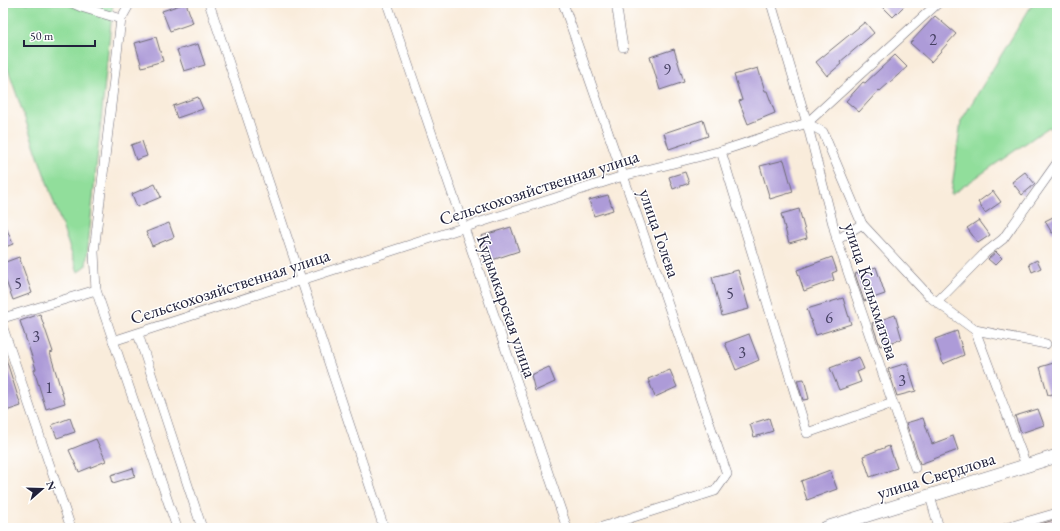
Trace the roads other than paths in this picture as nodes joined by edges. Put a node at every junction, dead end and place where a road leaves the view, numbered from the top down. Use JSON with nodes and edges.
{"nodes":[{"id":1,"x":72,"y":3,"type":"edge"},
{"id":2,"x":130,"y":3,"type":"edge"},
{"id":3,"x":210,"y":3,"type":"edge"},
{"id":4,"x":387,"y":3,"type":"edge"},
{"id":5,"x":563,"y":3,"type":"edge"},
{"id":6,"x":616,"y":3,"type":"edge"},
{"id":7,"x":771,"y":3,"type":"edge"},
{"id":8,"x":938,"y":3,"type":"edge"},
{"id":9,"x":121,"y":19,"type":"junction"},
{"id":10,"x":623,"y":47,"type":"dead end"},
{"id":11,"x":807,"y":123,"type":"junction"},
{"id":12,"x":720,"y":151,"type":"junction"},
{"id":13,"x":1057,"y":163,"type":"edge"},
{"id":14,"x":624,"y":176,"type":"junction"},
{"id":15,"x":862,"y":224,"type":"junction"},
{"id":16,"x":463,"y":228,"type":"junction"},
{"id":17,"x":837,"y":240,"type":"junction"},
{"id":18,"x":301,"y":280,"type":"junction"},
{"id":19,"x":96,"y":290,"type":"junction"},
{"id":20,"x":937,"y":302,"type":"junction"},
{"id":21,"x":3,"y":318,"type":"edge"},
{"id":22,"x":3,"y":328,"type":"edge"},
{"id":23,"x":975,"y":330,"type":"junction"},
{"id":24,"x":138,"y":334,"type":"junction"},
{"id":25,"x":113,"y":341,"type":"junction"},
{"id":26,"x":1046,"y":344,"type":"dead end"},
{"id":27,"x":893,"y":403,"type":"junction"},
{"id":28,"x":1057,"y":456,"type":"edge"},
{"id":29,"x":1026,"y":465,"type":"junction"},
{"id":30,"x":915,"y":468,"type":"dead end"},
{"id":31,"x":930,"y":496,"type":"junction"},
{"id":32,"x":1057,"y":513,"type":"edge"},
{"id":33,"x":70,"y":528,"type":"edge"},
{"id":34,"x":177,"y":528,"type":"edge"},
{"id":35,"x":202,"y":528,"type":"edge"},
{"id":36,"x":384,"y":528,"type":"edge"},
{"id":37,"x":567,"y":528,"type":"edge"},
{"id":38,"x":599,"y":528,"type":"edge"},
{"id":39,"x":826,"y":528,"type":"edge"},
{"id":40,"x":939,"y":528,"type":"edge"},
{"id":41,"x":1006,"y":528,"type":"edge"}],
"edges":[{"from":1,"to":9,"type":"street"},
{"from":2,"to":9,"type":"street"},
{"from":3,"to":18,"type":"street"},
{"from":4,"to":16,"type":"street","name":"Кудымкарская улица"},
{"from":5,"to":14,"type":"street","name":"улица Голева"},
{"from":6,"to":10,"type":"street"},
{"from":7,"to":11,"type":"street","name":"улица Колыхматова"},
{"from":8,"to":11,"type":"street","name":"Сельскохозяйственная улица"},
{"from":9,"to":19,"type":"street"},
{"from":11,"to":12,"type":"street","name":"Сельскохозяйственная улица"},
{"from":11,"to":15,"type":"street","name":"улица Колыхматова"},
{"from":11,"to":17,"type":"street","name":"улица Колыхматова"},
{"from":12,"to":14,"type":"street","name":"Сельскохозяйственная улица"},
{"from":12,"to":27,"type":"street"},
{"from":13,"to":20,"type":"street"},
{"from":14,"to":16,"type":"street","name":"Сельскохозяйственная улица"},
{"from":14,"to":38,"type":"street","name":"улица Голева"},
{"from":15,"to":17,"type":"street"},
{"from":15,"to":20,"type":"street","name":"улица Колыхматова"},
{"from":16,"to":18,"type":"street","name":"Сельскохозяйственная улица"},
{"from":16,"to":37,"type":"street","name":"Кудымкарская улица"},
{"from":17,"to":27,"type":"street","name":"улица Колыхматова"},
{"from":18,"to":24,"type":"street","name":"Сельскохозяйственная улица"},
{"from":18,"to":36,"type":"street"},
{"from":19,"to":21,"type":"street"},
{"from":19,"to":25,"type":"street"},
{"from":20,"to":23,"type":"street","name":"улица Колыхматова"},
{"from":22,"to":33,"type":"street"},
{"from":23,"to":26,"type":"street"},
{"from":23,"to":29,"type":"street"},
{"from":24,"to":25,"type":"street","name":"Сельскохозяйственная улица"},
{"from":24,"to":35,"type":"street"},
{"from":25,"to":34,"type":"street"},
{"from":27,"to":30,"type":"street","name":"улица Колыхматова"},
{"from":28,"to":29,"type":"main road","name":"улица Свердлова"},
{"from":29,"to":31,"type":"main road","name":"улица Свердлова"},
{"from":31,"to":39,"type":"main road","name":"улица Свердлова"},
{"from":31,"to":40,"type":"street"},
{"from":32,"to":41,"type":"street"}]}
